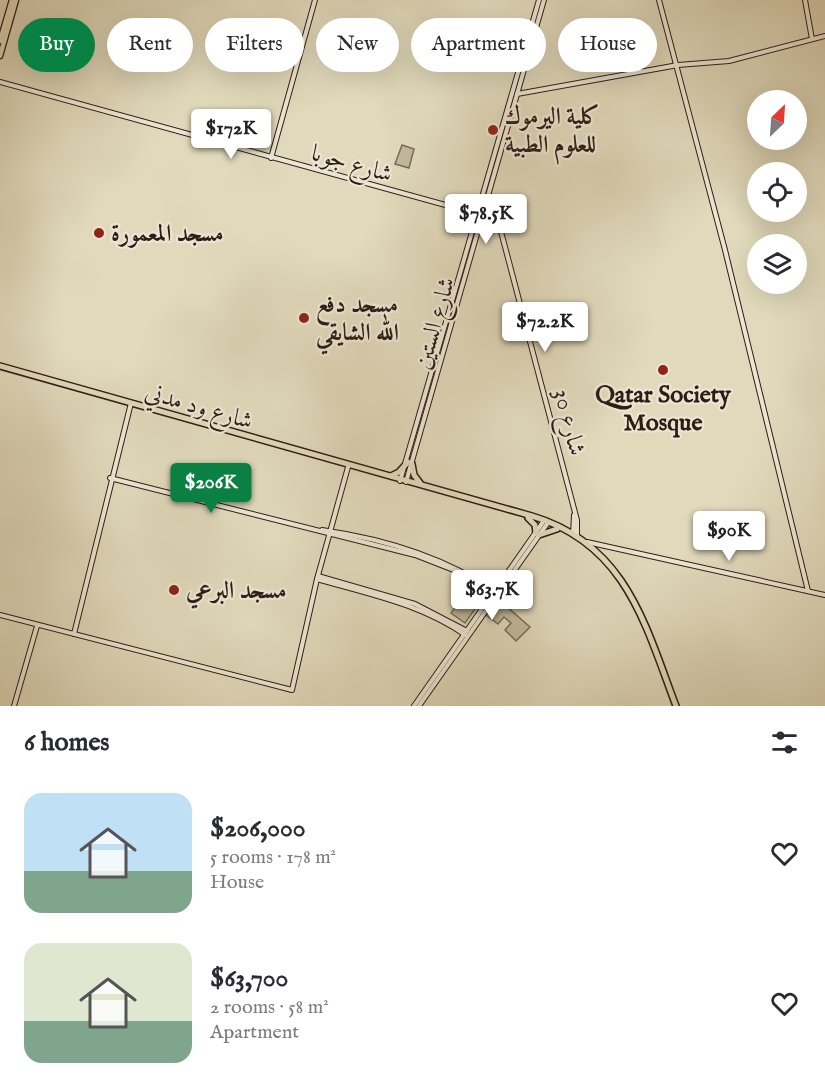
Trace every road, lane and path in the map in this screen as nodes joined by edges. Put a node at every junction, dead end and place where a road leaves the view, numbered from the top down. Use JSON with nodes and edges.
{"nodes":[{"id":1,"x":14,"y":0,"type":"edge"},
{"id":2,"x":315,"y":0,"type":"edge"},
{"id":3,"x":539,"y":0,"type":"edge"},
{"id":4,"x":544,"y":0,"type":"edge"},
{"id":5,"x":659,"y":0,"type":"edge"},
{"id":6,"x":805,"y":0,"type":"edge"},
{"id":7,"x":6,"y":29,"type":"junction"},
{"id":8,"x":825,"y":36,"type":"edge"},
{"id":9,"x":812,"y":39,"type":"junction"},
{"id":10,"x":0,"y":41,"type":"edge"},
{"id":11,"x":0,"y":56,"type":"edge"},
{"id":12,"x":678,"y":65,"type":"junction"},
{"id":13,"x":0,"y":83,"type":"edge"},
{"id":14,"x":517,"y":94,"type":"junction"},
{"id":15,"x":271,"y":158,"type":"junction"},
{"id":16,"x":489,"y":194,"type":"junction"},
{"id":17,"x":481,"y":216,"type":"junction"},
{"id":18,"x":499,"y":224,"type":"junction"},
{"id":19,"x":0,"y":367,"type":"edge"},
{"id":20,"x":130,"y":404,"type":"junction"},
{"id":21,"x":411,"y":458,"type":"junction"},
{"id":22,"x":348,"y":467,"type":"junction"},
{"id":23,"x":389,"y":477,"type":"junction"},
{"id":24,"x":110,"y":478,"type":"junction"},
{"id":25,"x":403,"y":481,"type":"junction"},
{"id":26,"x":421,"y":484,"type":"junction"},
{"id":27,"x":528,"y":518,"type":"junction"},
{"id":28,"x":545,"y":523,"type":"junction"},
{"id":29,"x":556,"y":529,"type":"junction"},
{"id":30,"x":330,"y":533,"type":"junction"},
{"id":31,"x":538,"y":534,"type":"junction"},
{"id":32,"x":575,"y":536,"type":"junction"},
{"id":33,"x":584,"y":542,"type":"junction"},
{"id":34,"x":317,"y":577,"type":"junction"},
{"id":35,"x":808,"y":591,"type":"junction"},
{"id":36,"x":496,"y":594,"type":"junction"},
{"id":37,"x":825,"y":595,"type":"edge"},
{"id":38,"x":0,"y":615,"type":"edge"},
{"id":39,"x":37,"y":626,"type":"junction"},
{"id":40,"x":74,"y":634,"type":"junction"},
{"id":41,"x":467,"y":634,"type":"junction"},
{"id":42,"x":14,"y":706,"type":"edge"},
{"id":43,"x":414,"y":706,"type":"edge"},
{"id":44,"x":419,"y":706,"type":"edge"},
{"id":45,"x":675,"y":706,"type":"edge"}],
"edges":[{"from":1,"to":7,"type":"main road"},
{"from":2,"to":15,"type":"street"},
{"from":3,"to":17,"type":"street","name":"شارع الستين"},
{"from":4,"to":14,"type":"street","name":"شارع الستين"},
{"from":5,"to":12,"type":"street"},
{"from":6,"to":9,"type":"street"},
{"from":7,"to":10,"type":"main road"},
{"from":7,"to":11,"type":"main road"},
{"from":8,"to":9,"type":"street"},
{"from":9,"to":12,"type":"street"},
{"from":12,"to":14,"type":"street"},
{"from":12,"to":35,"type":"street"},
{"from":13,"to":15,"type":"street","name":"شارع جوبا"},
{"from":14,"to":16,"type":"street","name":"شارع الستين"},
{"from":15,"to":17,"type":"street","name":"شارع جوبا"},
{"from":16,"to":17,"type":"street","name":"شارع الستين"},
{"from":16,"to":18,"type":"street","name":"شارع 30"},
{"from":17,"to":18,"type":"street"},
{"from":17,"to":21,"type":"street","name":"شارع الستين"},
{"from":18,"to":32,"type":"street","name":"شارع 30"},
{"from":19,"to":20,"type":"highway","name":"شارع ود مدني"},
{"from":20,"to":22,"type":"highway","name":"شارع ود مدني"},
{"from":20,"to":23,"type":"highway","name":"شارع ود مدني"},
{"from":20,"to":24,"type":"street"},
{"from":21,"to":23,"type":"highway"},
{"from":21,"to":25,"type":"street","name":"شارع الستين"},
{"from":21,"to":26,"type":"highway"},
{"from":22,"to":23,"type":"highway","name":"شارع ود مدني"},
{"from":22,"to":30,"type":"street"},
{"from":23,"to":25,"type":"highway"},
{"from":24,"to":30,"type":"street"},
{"from":24,"to":40,"type":"street"},
{"from":25,"to":26,"type":"highway"},
{"from":25,"to":27,"type":"highway"},
{"from":26,"to":32,"type":"highway"},
{"from":27,"to":28,"type":"highway"},
{"from":27,"to":31,"type":"highway"},
{"from":28,"to":29,"type":"highway"},
{"from":28,"to":31,"type":"street"},
{"from":29,"to":31,"type":"highway"},
{"from":29,"to":45,"type":"highway"},
{"from":30,"to":34,"type":"street"},
{"from":30,"to":36,"type":"street"},
{"from":31,"to":36,"type":"street"},
{"from":32,"to":33,"type":"highway"},
{"from":33,"to":35,"type":"street"},
{"from":33,"to":45,"type":"highway"},
{"from":34,"to":40,"type":"street"},
{"from":34,"to":41,"type":"street"},
{"from":35,"to":37,"type":"street"},
{"from":36,"to":41,"type":"street"},
{"from":38,"to":39,"type":"street"},
{"from":39,"to":40,"type":"street"},
{"from":39,"to":42,"type":"street"},
{"from":41,"to":43,"type":"street"},
{"from":41,"to":44,"type":"street"}]}
